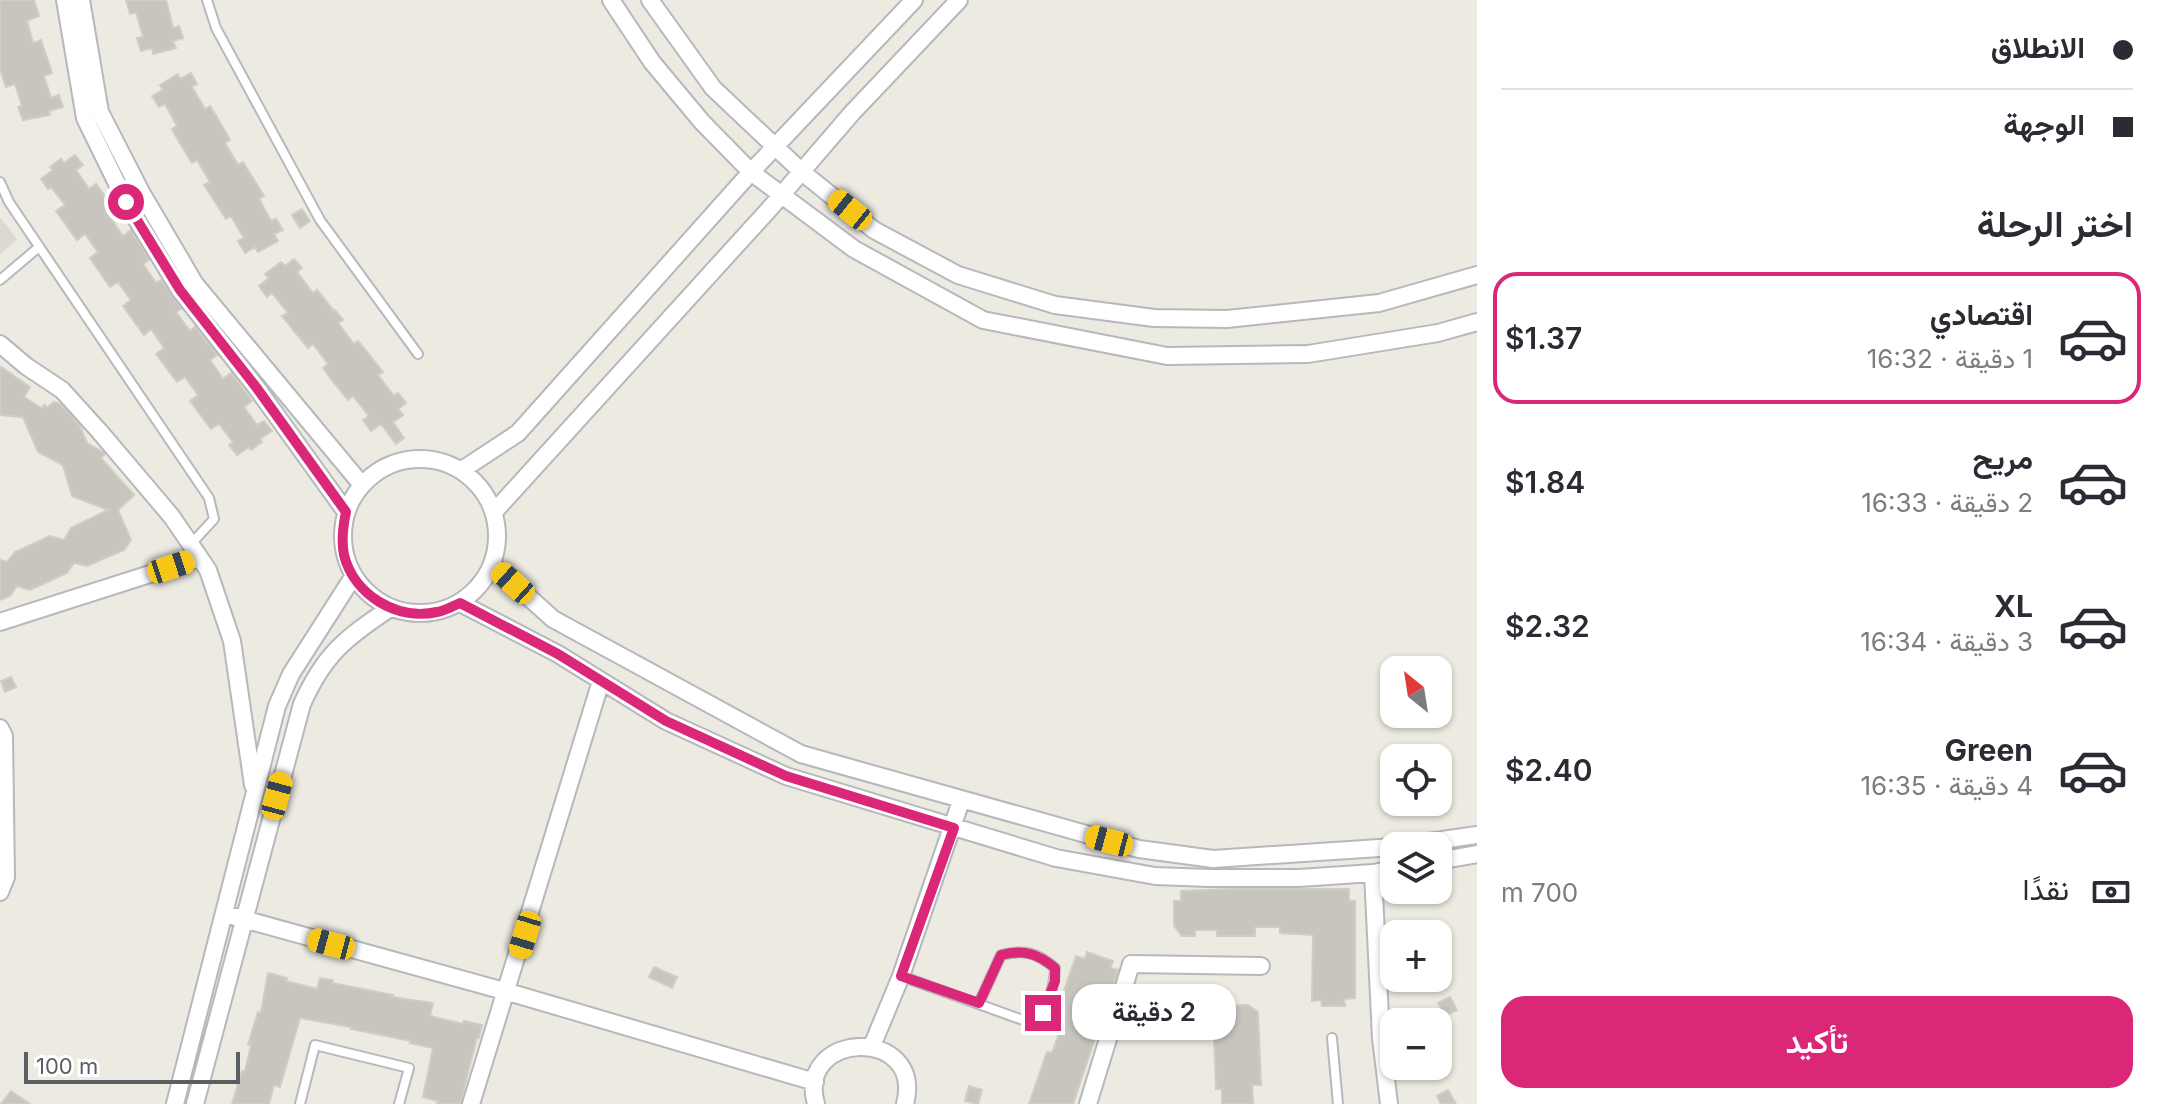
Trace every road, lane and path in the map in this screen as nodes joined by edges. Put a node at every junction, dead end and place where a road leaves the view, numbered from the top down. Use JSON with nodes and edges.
{"nodes":[{"id":1,"x":65,"y":0,"type":"edge"},
{"id":2,"x":81,"y":0,"type":"edge"},
{"id":3,"x":207,"y":0,"type":"edge"},
{"id":4,"x":611,"y":0,"type":"edge"},
{"id":5,"x":650,"y":0,"type":"edge"},
{"id":6,"x":959,"y":0,"type":"edge"},
{"id":7,"x":907,"y":3,"type":"edge"},
{"id":8,"x":932,"y":29,"type":"junction"},
{"id":9,"x":775,"y":147,"type":"junction"},
{"id":10,"x":751,"y":172,"type":"junction"},
{"id":11,"x":802,"y":172,"type":"junction"},
{"id":12,"x":0,"y":182,"type":"edge"},
{"id":13,"x":782,"y":195,"type":"junction"},
{"id":14,"x":39,"y":247,"type":"junction"},
{"id":15,"x":1477,"y":275,"type":"edge"},
{"id":16,"x":0,"y":280,"type":"edge"},
{"id":17,"x":1477,"y":322,"type":"edge"},
{"id":18,"x":0,"y":344,"type":"edge"},
{"id":19,"x":418,"y":354,"type":"dead end"},
{"id":20,"x":462,"y":470,"type":"junction"},
{"id":21,"x":362,"y":485,"type":"junction"},
{"id":22,"x":346,"y":512,"type":"junction"},
{"id":23,"x":494,"y":512,"type":"junction"},
{"id":24,"x":195,"y":551,"type":"junction"},
{"id":25,"x":493,"y":565,"type":"junction"},
{"id":26,"x":353,"y":577,"type":"junction"},
{"id":27,"x":460,"y":603,"type":"junction"},
{"id":28,"x":390,"y":608,"type":"junction"},
{"id":29,"x":0,"y":622,"type":"edge"},
{"id":30,"x":601,"y":681,"type":"junction"},
{"id":31,"x":0,"y":728,"type":"edge"},
{"id":32,"x":255,"y":794,"type":"junction"},
{"id":33,"x":961,"y":801,"type":"junction"},
{"id":34,"x":954,"y":828,"type":"junction"},
{"id":35,"x":1477,"y":835,"type":"edge"},
{"id":36,"x":1452,"y":839,"type":"edge"},
{"id":37,"x":1380,"y":848,"type":"edge"},
{"id":38,"x":1477,"y":854,"type":"edge"},
{"id":39,"x":1452,"y":858,"type":"edge"},
{"id":40,"x":1380,"y":872,"type":"edge"},
{"id":41,"x":1373,"y":873,"type":"junction"},
{"id":42,"x":0,"y":892,"type":"edge"},
{"id":43,"x":225,"y":914,"type":"junction"},
{"id":44,"x":243,"y":919,"type":"junction"},
{"id":45,"x":1261,"y":966,"type":"dead end"},
{"id":46,"x":901,"y":976,"type":"junction"},
{"id":47,"x":508,"y":992,"type":"junction"},
{"id":48,"x":979,"y":1003,"type":"junction"},
{"id":49,"x":1332,"y":1038,"type":"dead end"},
{"id":50,"x":872,"y":1046,"type":"junction"},
{"id":51,"x":815,"y":1082,"type":"junction"},
{"id":52,"x":175,"y":1104,"type":"edge"},
{"id":53,"x":195,"y":1104,"type":"edge"},
{"id":54,"x":300,"y":1104,"type":"edge"},
{"id":55,"x":399,"y":1104,"type":"edge"},
{"id":56,"x":471,"y":1104,"type":"edge"},
{"id":57,"x":816,"y":1104,"type":"edge"},
{"id":58,"x":906,"y":1104,"type":"edge"},
{"id":59,"x":1088,"y":1104,"type":"edge"},
{"id":60,"x":1338,"y":1104,"type":"edge"},
{"id":61,"x":1389,"y":1104,"type":"edge"}],
"edges":[{"from":1,"to":22,"type":"street"},
{"from":2,"to":21,"type":"street"},
{"from":3,"to":19,"type":"lane"},
{"from":4,"to":10,"type":"street"},
{"from":5,"to":9,"type":"street"},
{"from":6,"to":8,"type":"street"},
{"from":7,"to":8,"type":"street"},
{"from":7,"to":9,"type":"street"},
{"from":8,"to":11,"type":"street"},
{"from":9,"to":10,"type":"street"},
{"from":9,"to":11,"type":"street"},
{"from":10,"to":13,"type":"street"},
{"from":10,"to":20,"type":"street"},
{"from":11,"to":13,"type":"street"},
{"from":11,"to":15,"type":"street"},
{"from":12,"to":14,"type":"lane"},
{"from":13,"to":17,"type":"street"},
{"from":13,"to":23,"type":"street"},
{"from":14,"to":16,"type":"lane"},
{"from":14,"to":24,"type":"lane"},
{"from":18,"to":24,"type":"street"},
{"from":20,"to":21,"type":"street"},
{"from":20,"to":23,"type":"street"},
{"from":21,"to":22,"type":"street"},
{"from":22,"to":26,"type":"street"},
{"from":23,"to":25,"type":"street"},
{"from":24,"to":29,"type":"street"},
{"from":24,"to":32,"type":"street"},
{"from":25,"to":27,"type":"street"},
{"from":25,"to":33,"type":"street"},
{"from":26,"to":28,"type":"street"},
{"from":26,"to":32,"type":"street"},
{"from":27,"to":28,"type":"street"},
{"from":27,"to":30,"type":"street"},
{"from":28,"to":44,"type":"street"},
{"from":30,"to":34,"type":"street"},
{"from":30,"to":47,"type":"street"},
{"from":31,"to":42,"type":"street"},
{"from":32,"to":43,"type":"street"},
{"from":33,"to":34,"type":"street"},
{"from":33,"to":37,"type":"street"},
{"from":34,"to":41,"type":"street"},
{"from":34,"to":46,"type":"street"},
{"from":35,"to":36,"type":"street"},
{"from":38,"to":39,"type":"street"},
{"from":40,"to":41,"type":"street"},
{"from":41,"to":61,"type":"street"},
{"from":43,"to":44,"type":"street"},
{"from":43,"to":52,"type":"street"},
{"from":44,"to":47,"type":"street"},
{"from":44,"to":53,"type":"street"},
{"from":45,"to":59,"type":"street"},
{"from":46,"to":48,"type":"lane"},
{"from":46,"to":50,"type":"street"},
{"from":47,"to":51,"type":"street"},
{"from":47,"to":56,"type":"street"},
{"from":48,"to":48,"type":"lane"},
{"from":49,"to":60,"type":"lane"},
{"from":50,"to":51,"type":"street"},
{"from":50,"to":58,"type":"street"},
{"from":51,"to":57,"type":"street"},
{"from":54,"to":55,"type":"lane"}]}
